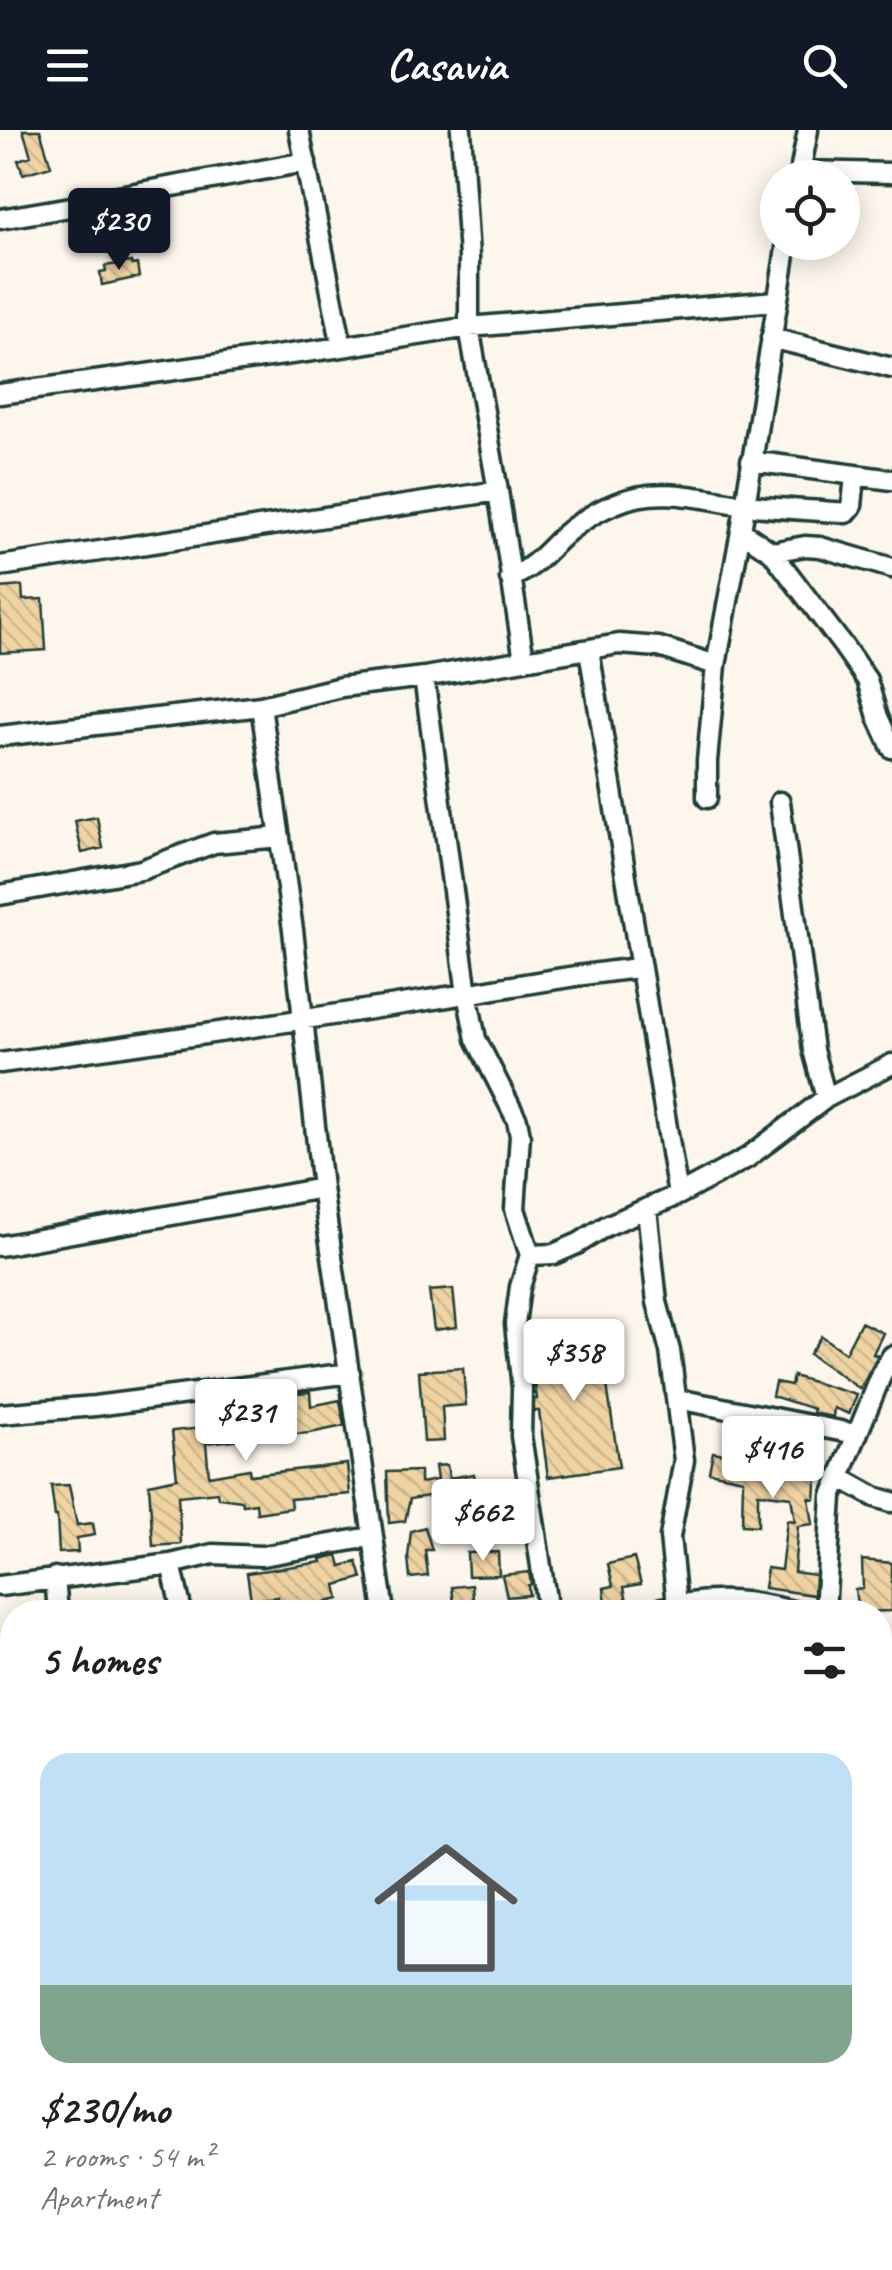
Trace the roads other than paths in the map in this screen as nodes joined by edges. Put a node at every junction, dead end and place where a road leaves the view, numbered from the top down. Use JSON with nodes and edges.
{"nodes":[{"id":1,"x":299,"y":130,"type":"edge"},
{"id":2,"x":461,"y":130,"type":"edge"},
{"id":3,"x":808,"y":130,"type":"edge"},
{"id":4,"x":803,"y":160,"type":"edge"},
{"id":5,"x":306,"y":162,"type":"junction"},
{"id":6,"x":860,"y":173,"type":"edge"},
{"id":7,"x":892,"y":173,"type":"edge"},
{"id":8,"x":0,"y":219,"type":"edge"},
{"id":9,"x":784,"y":260,"type":"edge"},
{"id":10,"x":776,"y":300,"type":"junction"},
{"id":11,"x":469,"y":327,"type":"junction"},
{"id":12,"x":771,"y":338,"type":"junction"},
{"id":13,"x":342,"y":347,"type":"junction"},
{"id":14,"x":892,"y":368,"type":"edge"},
{"id":15,"x":0,"y":394,"type":"edge"},
{"id":16,"x":751,"y":460,"type":"junction"},
{"id":17,"x":855,"y":475,"type":"junction"},
{"id":18,"x":892,"y":480,"type":"edge"},
{"id":19,"x":498,"y":491,"type":"junction"},
{"id":20,"x":744,"y":504,"type":"junction"},
{"id":21,"x":741,"y":531,"type":"junction"},
{"id":22,"x":772,"y":552,"type":"junction"},
{"id":23,"x":0,"y":566,"type":"edge"},
{"id":24,"x":892,"y":568,"type":"edge"},
{"id":25,"x":510,"y":578,"type":"junction"},
{"id":26,"x":589,"y":650,"type":"junction"},
{"id":27,"x":524,"y":660,"type":"junction"},
{"id":28,"x":716,"y":665,"type":"junction"},
{"id":29,"x":424,"y":678,"type":"junction"},
{"id":30,"x":261,"y":706,"type":"junction"},
{"id":31,"x":885,"y":717,"type":"edge"},
{"id":32,"x":0,"y":736,"type":"edge"},
{"id":33,"x":892,"y":748,"type":"edge"},
{"id":34,"x":707,"y":798,"type":"dead end"},
{"id":35,"x":780,"y":802,"type":"dead end"},
{"id":36,"x":280,"y":837,"type":"junction"},
{"id":37,"x":0,"y":895,"type":"edge"},
{"id":38,"x":640,"y":968,"type":"junction"},
{"id":39,"x":466,"y":994,"type":"junction"},
{"id":40,"x":302,"y":1020,"type":"junction"},
{"id":41,"x":0,"y":1064,"type":"edge"},
{"id":42,"x":892,"y":1064,"type":"edge"},
{"id":43,"x":826,"y":1098,"type":"junction"},
{"id":44,"x":322,"y":1188,"type":"junction"},
{"id":45,"x":678,"y":1194,"type":"junction"},
{"id":46,"x":647,"y":1209,"type":"junction"},
{"id":47,"x":0,"y":1246,"type":"edge"},
{"id":48,"x":530,"y":1255,"type":"junction"},
{"id":49,"x":892,"y":1356,"type":"edge"},
{"id":50,"x":350,"y":1373,"type":"junction"},
{"id":51,"x":677,"y":1399,"type":"junction"},
{"id":52,"x":0,"y":1414,"type":"edge"},
{"id":53,"x":856,"y":1434,"type":"junction"},
{"id":54,"x":839,"y":1478,"type":"junction"},
{"id":55,"x":892,"y":1502,"type":"edge"},
{"id":56,"x":372,"y":1537,"type":"junction"},
{"id":57,"x":170,"y":1564,"type":"junction"},
{"id":58,"x":54,"y":1578,"type":"junction"},
{"id":59,"x":0,"y":1586,"type":"edge"},
{"id":60,"x":57,"y":1600,"type":"edge"},
{"id":61,"x":179,"y":1600,"type":"edge"},
{"id":62,"x":382,"y":1600,"type":"edge"},
{"id":63,"x":546,"y":1600,"type":"edge"},
{"id":64,"x":676,"y":1600,"type":"edge"},
{"id":65,"x":826,"y":1600,"type":"edge"}],
"edges":[{"from":1,"to":5,"type":"street"},
{"from":2,"to":11,"type":"street"},
{"from":3,"to":4,"type":"street"},
{"from":5,"to":8,"type":"street"},
{"from":5,"to":13,"type":"street"},
{"from":6,"to":7,"type":"street"},
{"from":9,"to":10,"type":"street"},
{"from":10,"to":11,"type":"street"},
{"from":10,"to":12,"type":"street"},
{"from":11,"to":13,"type":"street"},
{"from":11,"to":19,"type":"street"},
{"from":12,"to":14,"type":"street"},
{"from":12,"to":16,"type":"street"},
{"from":13,"to":15,"type":"street"},
{"from":16,"to":17,"type":"street"},
{"from":16,"to":20,"type":"street"},
{"from":17,"to":18,"type":"street"},
{"from":17,"to":20,"type":"street"},
{"from":19,"to":23,"type":"street"},
{"from":19,"to":25,"type":"street"},
{"from":20,"to":21,"type":"street"},
{"from":20,"to":25,"type":"street"},
{"from":21,"to":22,"type":"street"},
{"from":21,"to":28,"type":"street"},
{"from":22,"to":24,"type":"street"},
{"from":22,"to":31,"type":"street"},
{"from":25,"to":27,"type":"street"},
{"from":26,"to":27,"type":"street"},
{"from":26,"to":28,"type":"street"},
{"from":26,"to":38,"type":"street"},
{"from":27,"to":29,"type":"street"},
{"from":28,"to":34,"type":"street"},
{"from":29,"to":30,"type":"street"},
{"from":29,"to":39,"type":"street"},
{"from":30,"to":32,"type":"street"},
{"from":30,"to":36,"type":"street"},
{"from":31,"to":33,"type":"street"},
{"from":35,"to":43,"type":"street"},
{"from":36,"to":37,"type":"street"},
{"from":36,"to":40,"type":"street"},
{"from":38,"to":39,"type":"street"},
{"from":38,"to":45,"type":"street"},
{"from":39,"to":40,"type":"street"},
{"from":39,"to":48,"type":"street"},
{"from":40,"to":41,"type":"street"},
{"from":40,"to":44,"type":"street"},
{"from":42,"to":43,"type":"street"},
{"from":43,"to":45,"type":"street"},
{"from":44,"to":47,"type":"street"},
{"from":44,"to":50,"type":"street"},
{"from":45,"to":46,"type":"street"},
{"from":46,"to":48,"type":"street"},
{"from":46,"to":51,"type":"street"},
{"from":48,"to":63,"type":"street"},
{"from":49,"to":53,"type":"street"},
{"from":50,"to":52,"type":"street"},
{"from":50,"to":56,"type":"street"},
{"from":51,"to":53,"type":"street"},
{"from":51,"to":64,"type":"street"},
{"from":53,"to":54,"type":"street"},
{"from":54,"to":55,"type":"street"},
{"from":54,"to":65,"type":"street"},
{"from":56,"to":57,"type":"street"},
{"from":56,"to":62,"type":"street"},
{"from":57,"to":58,"type":"street"},
{"from":57,"to":61,"type":"street"},
{"from":58,"to":59,"type":"street"},
{"from":58,"to":60,"type":"street"}]}
